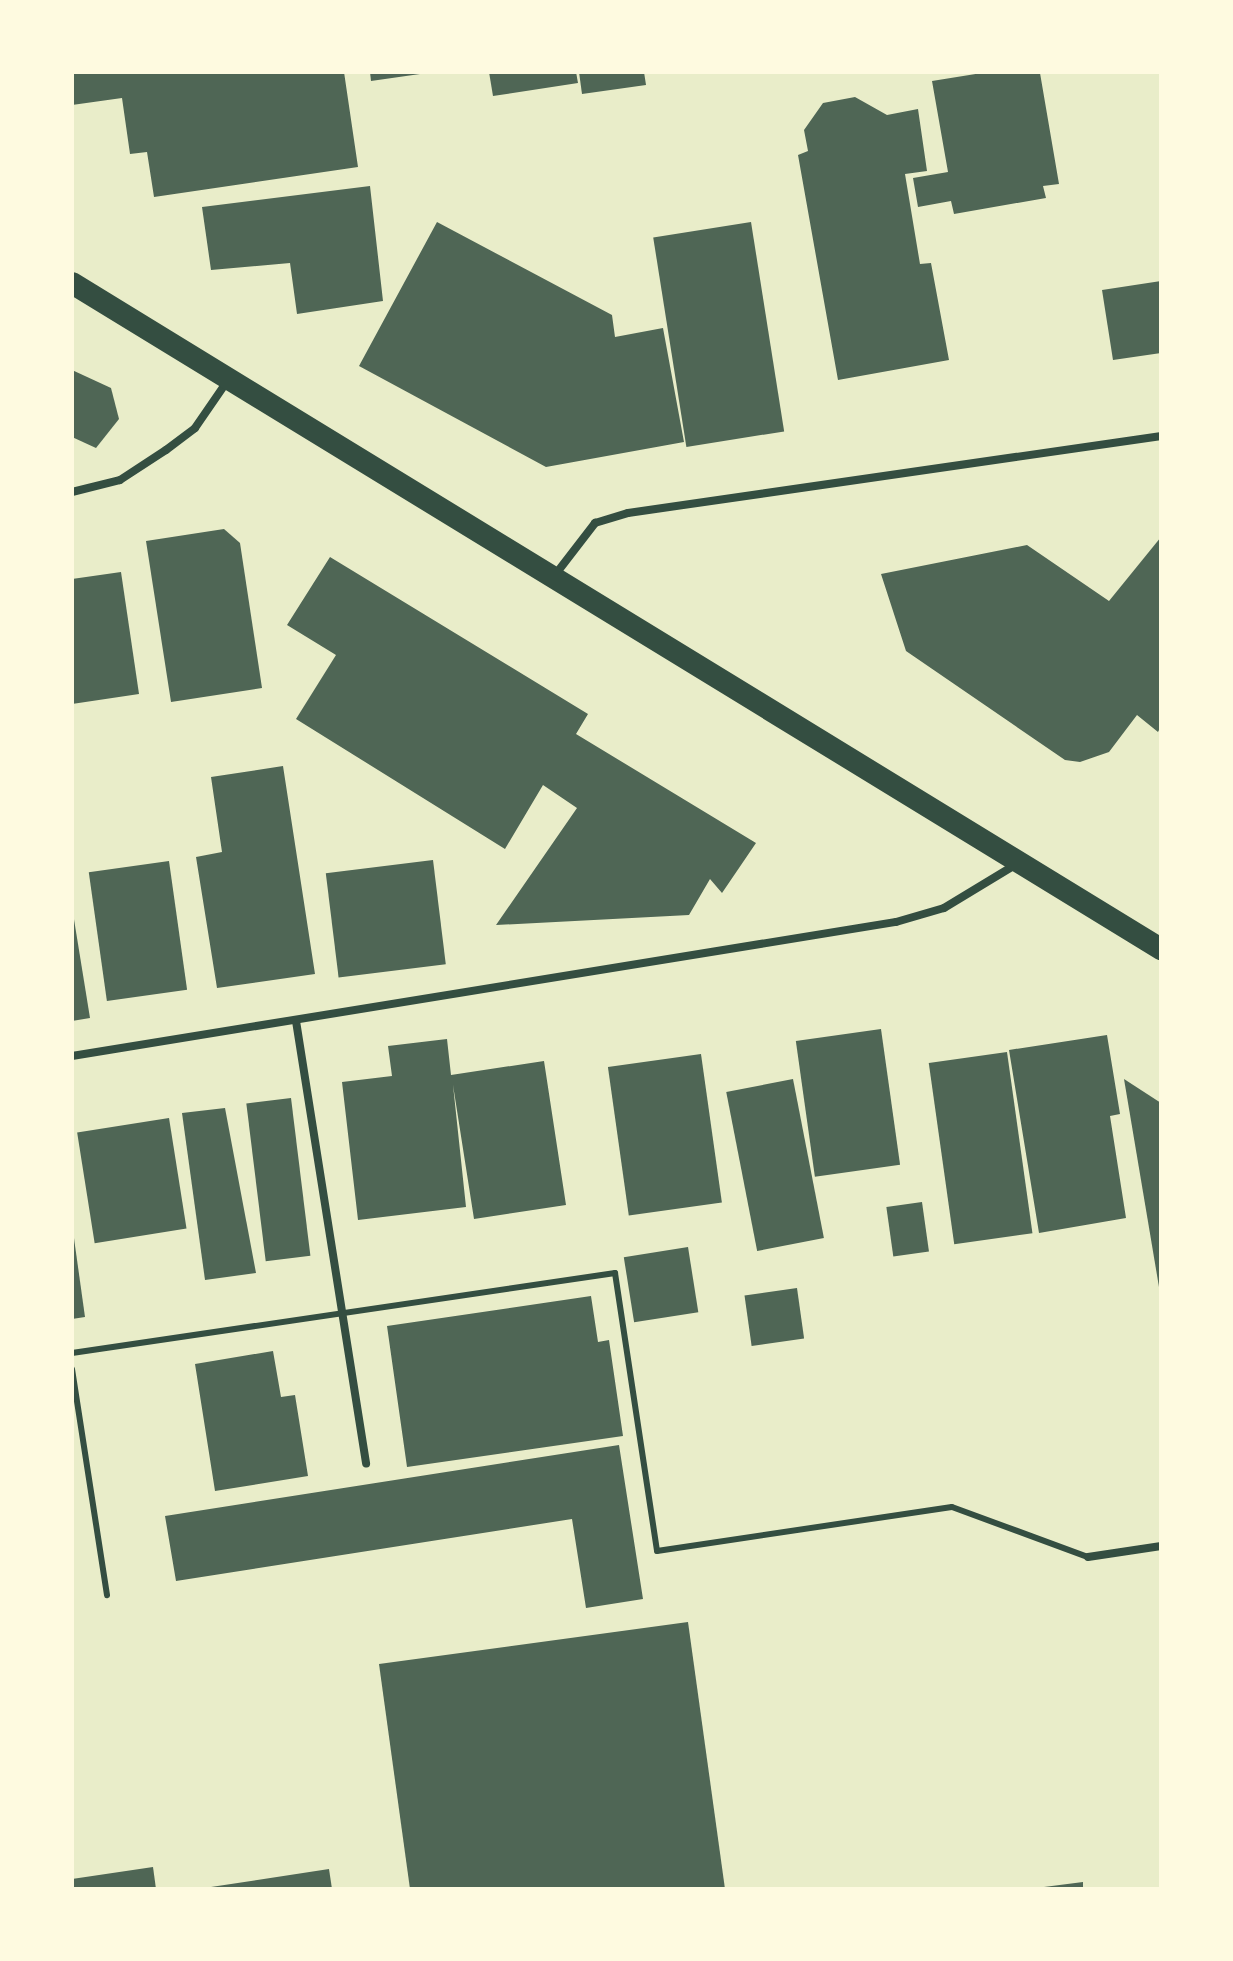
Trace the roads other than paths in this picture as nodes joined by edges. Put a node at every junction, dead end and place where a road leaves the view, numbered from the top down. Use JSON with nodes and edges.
{"nodes":[{"id":1,"x":72,"y":283,"type":"edge"},
{"id":2,"x":231,"y":376,"type":"junction"},
{"id":3,"x":1161,"y":436,"type":"edge"},
{"id":4,"x":72,"y":492,"type":"edge"},
{"id":5,"x":555,"y":576,"type":"junction"},
{"id":6,"x":1023,"y":861,"type":"junction"},
{"id":7,"x":1161,"y":949,"type":"edge"},
{"id":8,"x":296,"y":1021,"type":"junction"},
{"id":9,"x":72,"y":1056,"type":"edge"},
{"id":10,"x":343,"y":1314,"type":"junction"},
{"id":11,"x":72,"y":1353,"type":"edge"},
{"id":12,"x":72,"y":1369,"type":"edge"},
{"id":13,"x":366,"y":1463,"type":"dead end"},
{"id":14,"x":1161,"y":1546,"type":"edge"},
{"id":15,"x":1088,"y":1557,"type":"joint"},
{"id":16,"x":107,"y":1595,"type":"dead end"}],
"edges":[{"from":1,"to":2,"type":"highway"},
{"from":2,"to":4,"type":"street"},
{"from":2,"to":5,"type":"highway"},
{"from":3,"to":5,"type":"street"},
{"from":5,"to":6,"type":"highway"},
{"from":6,"to":7,"type":"highway"},
{"from":6,"to":8,"type":"street"},
{"from":8,"to":9,"type":"street"},
{"from":8,"to":10,"type":"street"},
{"from":10,"to":11,"type":"lane"},
{"from":10,"to":13,"type":"street"},
{"from":10,"to":15,"type":"lane"},
{"from":12,"to":16,"type":"lane"},
{"from":14,"to":15,"type":"street"}]}
